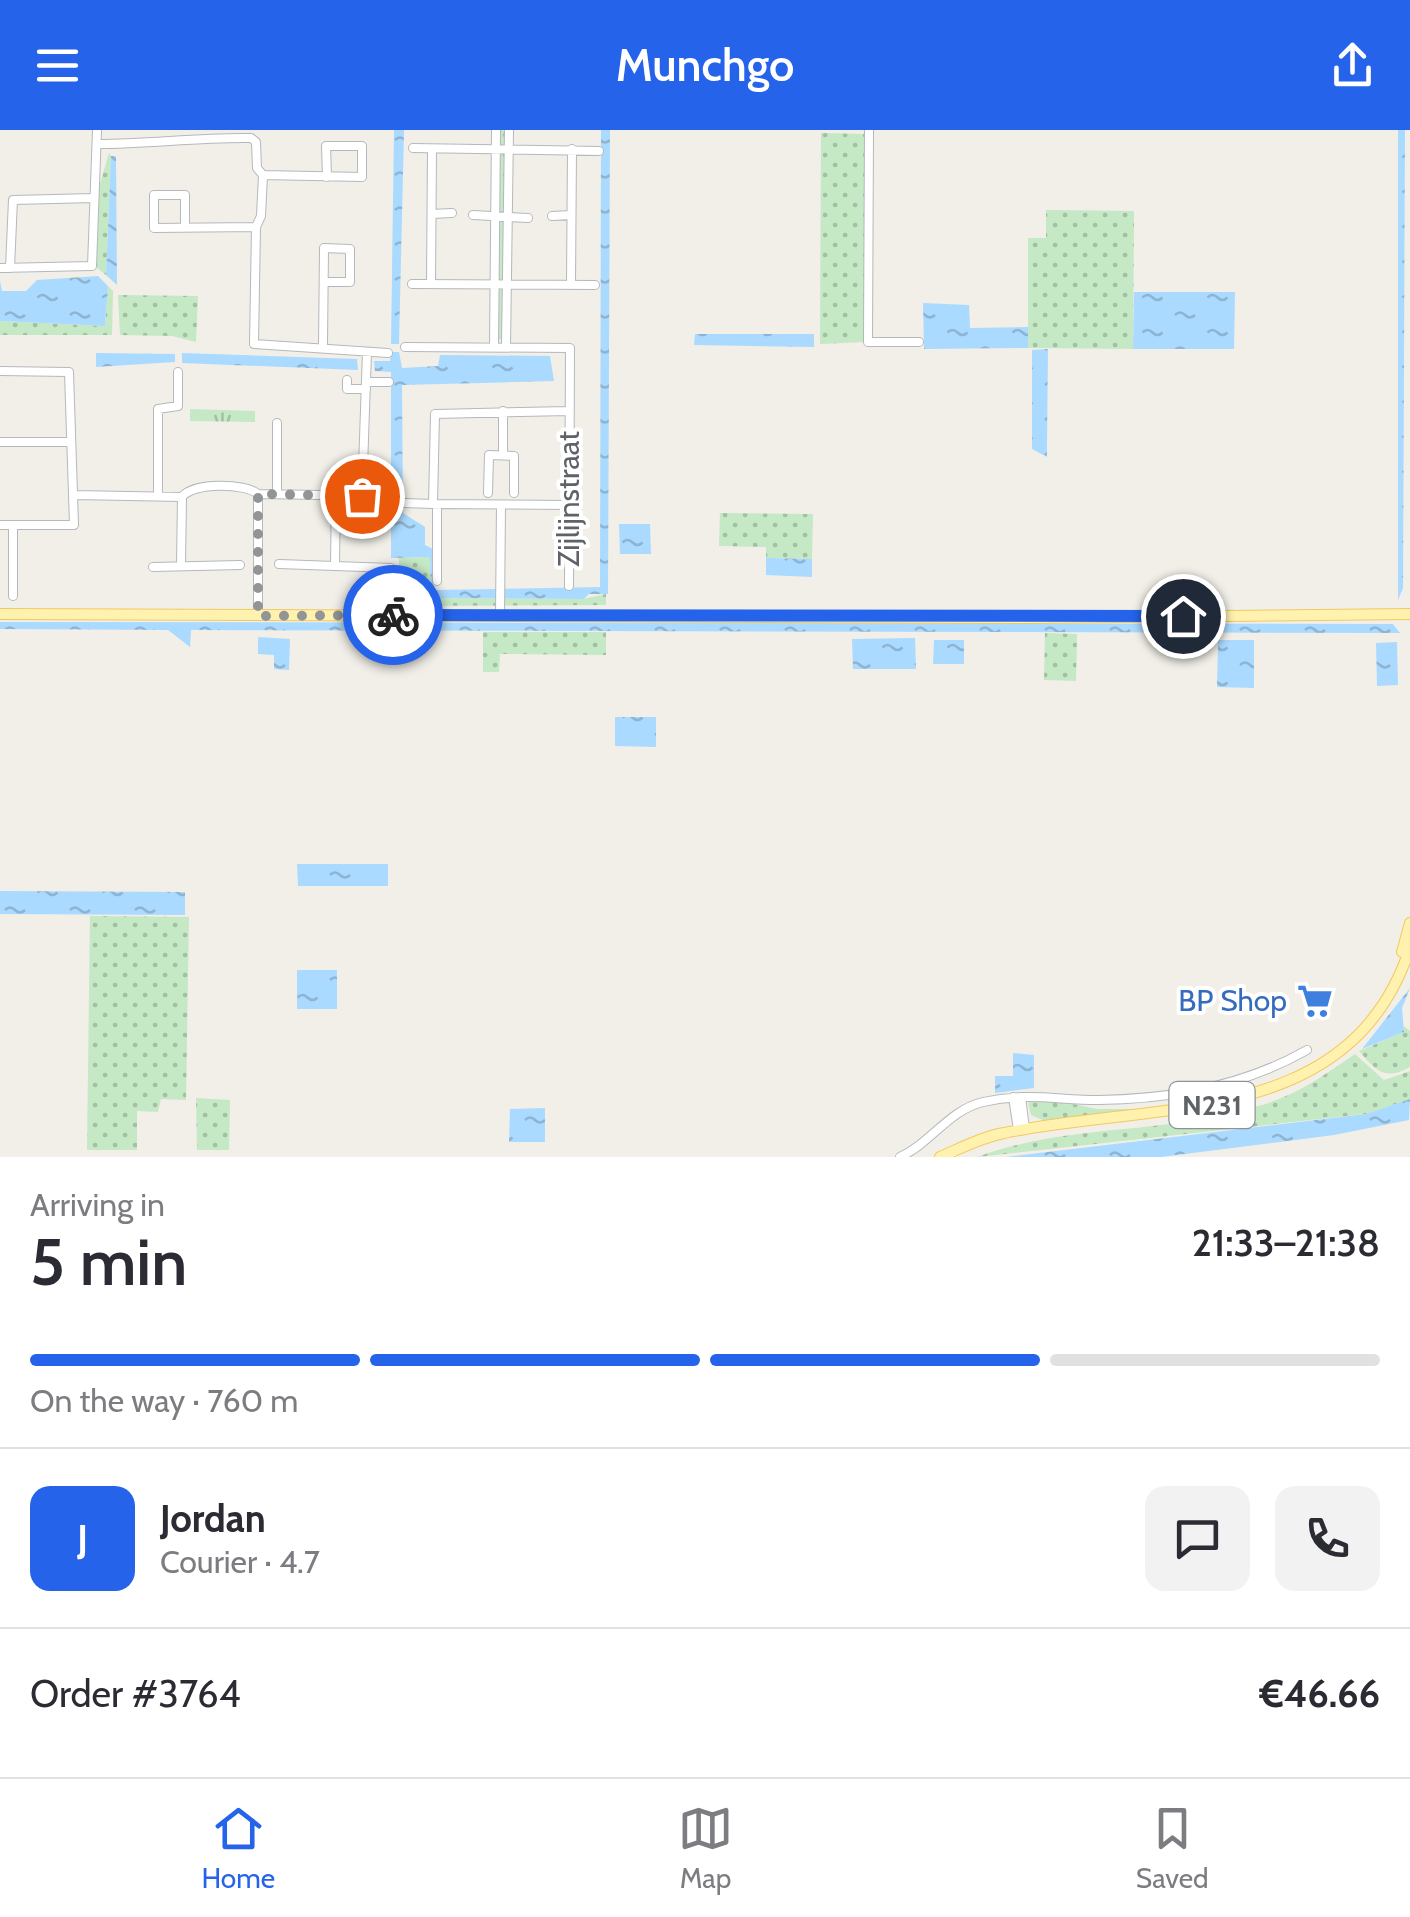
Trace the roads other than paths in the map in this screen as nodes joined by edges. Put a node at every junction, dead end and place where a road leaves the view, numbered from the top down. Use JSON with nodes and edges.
{"nodes":[{"id":1,"x":97,"y":130,"type":"edge"},
{"id":2,"x":496,"y":130,"type":"edge"},
{"id":3,"x":509,"y":130,"type":"edge"},
{"id":4,"x":869,"y":130,"type":"edge"},
{"id":5,"x":98,"y":144,"type":"junction"},
{"id":6,"x":413,"y":148,"type":"dead end"},
{"id":7,"x":495,"y":148,"type":"junction"},
{"id":8,"x":509,"y":148,"type":"junction"},
{"id":9,"x":432,"y":149,"type":"junction"},
{"id":10,"x":572,"y":149,"type":"junction"},
{"id":11,"x":599,"y":151,"type":"dead end"},
{"id":12,"x":263,"y":175,"type":"junction"},
{"id":13,"x":327,"y":176,"type":"junction"},
{"id":14,"x":94,"y":198,"type":"junction"},
{"id":15,"x":452,"y":213,"type":"dead end"},
{"id":16,"x":432,"y":214,"type":"junction"},
{"id":17,"x":474,"y":216,"type":"dead end"},
{"id":18,"x":497,"y":216,"type":"junction"},
{"id":19,"x":552,"y":216,"type":"dead end"},
{"id":20,"x":571,"y":216,"type":"junction"},
{"id":21,"x":509,"y":217,"type":"junction"},
{"id":22,"x":528,"y":218,"type":"dead end"},
{"id":23,"x":0,"y":225,"type":"edge"},
{"id":24,"x":11,"y":225,"type":"junction"},
{"id":25,"x":256,"y":226,"type":"junction"},
{"id":26,"x":185,"y":228,"type":"junction"},
{"id":27,"x":5,"y":268,"type":"edge"},
{"id":28,"x":324,"y":282,"type":"junction"},
{"id":29,"x":496,"y":283,"type":"junction"},
{"id":30,"x":412,"y":284,"type":"dead end"},
{"id":31,"x":431,"y":284,"type":"junction"},
{"id":32,"x":508,"y":284,"type":"junction"},
{"id":33,"x":570,"y":284,"type":"junction"},
{"id":34,"x":594,"y":285,"type":"dead end"},
{"id":35,"x":919,"y":342,"type":"dead end"},
{"id":36,"x":323,"y":345,"type":"junction"},
{"id":37,"x":405,"y":347,"type":"dead end"},
{"id":38,"x":494,"y":348,"type":"junction"},
{"id":39,"x":506,"y":348,"type":"junction"},
{"id":40,"x":367,"y":352,"type":"junction"},
{"id":41,"x":388,"y":353,"type":"dead end"},
{"id":42,"x":0,"y":371,"type":"edge"},
{"id":43,"x":178,"y":372,"type":"dead end"},
{"id":44,"x":347,"y":380,"type":"dead end"},
{"id":45,"x":388,"y":382,"type":"dead end"},
{"id":46,"x":366,"y":385,"type":"junction"},
{"id":47,"x":503,"y":411,"type":"junction"},
{"id":48,"x":569,"y":411,"type":"junction"},
{"id":49,"x":277,"y":423,"type":"dead end"},
{"id":50,"x":0,"y":442,"type":"edge"},
{"id":51,"x":70,"y":442,"type":"junction"},
{"id":52,"x":503,"y":454,"type":"junction"},
{"id":53,"x":488,"y":492,"type":"dead end"},
{"id":54,"x":514,"y":493,"type":"dead end"},
{"id":55,"x":258,"y":494,"type":"junction"},
{"id":56,"x":277,"y":494,"type":"junction"},
{"id":57,"x":75,"y":495,"type":"junction"},
{"id":58,"x":158,"y":496,"type":"junction"},
{"id":59,"x":336,"y":496,"type":"junction"},
{"id":60,"x":362,"y":496,"type":"junction"},
{"id":61,"x":386,"y":496,"type":"dead end"},
{"id":62,"x":182,"y":497,"type":"junction"},
{"id":63,"x":404,"y":503,"type":"dead end"},
{"id":64,"x":435,"y":504,"type":"junction"},
{"id":65,"x":501,"y":505,"type":"junction"},
{"id":66,"x":569,"y":505,"type":"junction"},
{"id":67,"x":0,"y":525,"type":"edge"},
{"id":68,"x":12,"y":525,"type":"junction"},
{"id":69,"x":181,"y":564,"type":"junction"},
{"id":70,"x":240,"y":564,"type":"dead end"},
{"id":71,"x":279,"y":564,"type":"dead end"},
{"id":72,"x":0,"y":565,"type":"edge"},
{"id":73,"x":13,"y":565,"type":"junction"},
{"id":74,"x":335,"y":565,"type":"junction"},
{"id":75,"x":153,"y":566,"type":"dead end"},
{"id":76,"x":391,"y":568,"type":"dead end"},
{"id":77,"x":437,"y":581,"type":"dead end"},
{"id":78,"x":568,"y":586,"type":"dead end"},
{"id":79,"x":13,"y":596,"type":"dead end"},
{"id":80,"x":258,"y":613,"type":"junction"},
{"id":81,"x":0,"y":614,"type":"edge"},
{"id":82,"x":1410,"y":614,"type":"edge"},
{"id":83,"x":500,"y":615,"type":"junction"},
{"id":84,"x":1396,"y":617,"type":"junction"},
{"id":85,"x":1410,"y":622,"type":"edge"},
{"id":86,"x":1410,"y":923,"type":"edge"},
{"id":87,"x":1410,"y":948,"type":"edge"},
{"id":88,"x":1342,"y":1045,"type":"junction"},
{"id":89,"x":1308,"y":1050,"type":"dead end"},
{"id":90,"x":1017,"y":1097,"type":"junction"},
{"id":91,"x":1021,"y":1130,"type":"junction"},
{"id":92,"x":900,"y":1157,"type":"edge"},
{"id":93,"x":940,"y":1157,"type":"edge"}],
"edges":[{"from":1,"to":5,"type":"street"},
{"from":2,"to":7,"type":"street"},
{"from":3,"to":8,"type":"street"},
{"from":4,"to":35,"type":"street"},
{"from":5,"to":12,"type":"street"},
{"from":5,"to":14,"type":"street"},
{"from":6,"to":9,"type":"street"},
{"from":7,"to":8,"type":"street"},
{"from":7,"to":9,"type":"street"},
{"from":7,"to":18,"type":"street"},
{"from":8,"to":10,"type":"street"},
{"from":8,"to":21,"type":"street"},
{"from":9,"to":16,"type":"street"},
{"from":10,"to":11,"type":"street"},
{"from":10,"to":20,"type":"street"},
{"from":12,"to":13,"type":"street"},
{"from":12,"to":25,"type":"street"},
{"from":13,"to":13,"type":"street"},
{"from":14,"to":24,"type":"street"},
{"from":14,"to":27,"type":"street"},
{"from":15,"to":16,"type":"street"},
{"from":16,"to":31,"type":"street"},
{"from":17,"to":18,"type":"street"},
{"from":18,"to":21,"type":"street"},
{"from":18,"to":29,"type":"street"},
{"from":19,"to":20,"type":"street"},
{"from":20,"to":33,"type":"street"},
{"from":21,"to":22,"type":"street"},
{"from":21,"to":32,"type":"street"},
{"from":23,"to":24,"type":"street"},
{"from":24,"to":27,"type":"street"},
{"from":25,"to":26,"type":"street"},
{"from":25,"to":36,"type":"street"},
{"from":26,"to":26,"type":"street"},
{"from":28,"to":28,"type":"street"},
{"from":28,"to":36,"type":"street"},
{"from":29,"to":31,"type":"street"},
{"from":29,"to":32,"type":"street"},
{"from":29,"to":38,"type":"street"},
{"from":30,"to":31,"type":"street"},
{"from":32,"to":33,"type":"street"},
{"from":32,"to":39,"type":"street"},
{"from":33,"to":34,"type":"street"},
{"from":36,"to":40,"type":"street"},
{"from":37,"to":38,"type":"street"},
{"from":38,"to":39,"type":"street"},
{"from":39,"to":48,"type":"street","name":"Zijlijnstraat"},
{"from":40,"to":41,"type":"street"},
{"from":40,"to":46,"type":"street"},
{"from":42,"to":51,"type":"street"},
{"from":43,"to":58,"type":"street"},
{"from":44,"to":46,"type":"street"},
{"from":45,"to":46,"type":"street"},
{"from":46,"to":60,"type":"street"},
{"from":47,"to":48,"type":"street"},
{"from":47,"to":52,"type":"street"},
{"from":47,"to":64,"type":"street"},
{"from":48,"to":66,"type":"street","name":"Zijlijnstraat"},
{"from":49,"to":56,"type":"street"},
{"from":50,"to":51,"type":"street"},
{"from":51,"to":57,"type":"street"},
{"from":52,"to":53,"type":"street"},
{"from":52,"to":54,"type":"street"},
{"from":55,"to":56,"type":"street"},
{"from":55,"to":62,"type":"street"},
{"from":55,"to":80,"type":"street"},
{"from":56,"to":59,"type":"street"},
{"from":57,"to":58,"type":"street"},
{"from":57,"to":68,"type":"street"},
{"from":58,"to":62,"type":"street"},
{"from":59,"to":60,"type":"street"},
{"from":59,"to":74,"type":"street"},
{"from":60,"to":61,"type":"street"},
{"from":62,"to":69,"type":"street"},
{"from":63,"to":64,"type":"street"},
{"from":64,"to":65,"type":"street"},
{"from":64,"to":77,"type":"street"},
{"from":65,"to":66,"type":"street"},
{"from":65,"to":83,"type":"street"},
{"from":66,"to":78,"type":"street","name":"Zijlijnstraat"},
{"from":67,"to":68,"type":"street"},
{"from":68,"to":73,"type":"street"},
{"from":69,"to":70,"type":"street"},
{"from":69,"to":75,"type":"street"},
{"from":71,"to":74,"type":"street"},
{"from":72,"to":73,"type":"street"},
{"from":73,"to":79,"type":"street"},
{"from":74,"to":76,"type":"street"},
{"from":80,"to":81,"type":"main road"},
{"from":80,"to":83,"type":"main road"},
{"from":82,"to":84,"type":"main road"},
{"from":83,"to":84,"type":"main road"},
{"from":84,"to":85,"type":"main road"},
{"from":86,"to":88,"type":"main road","number":"N231"},
{"from":87,"to":88,"type":"main road","number":"N231"},
{"from":88,"to":91,"type":"main road","number":"N231"},
{"from":89,"to":90,"type":"street"},
{"from":90,"to":91,"type":"street"},
{"from":90,"to":92,"type":"street"},
{"from":91,"to":93,"type":"main road","number":"N231"}]}
